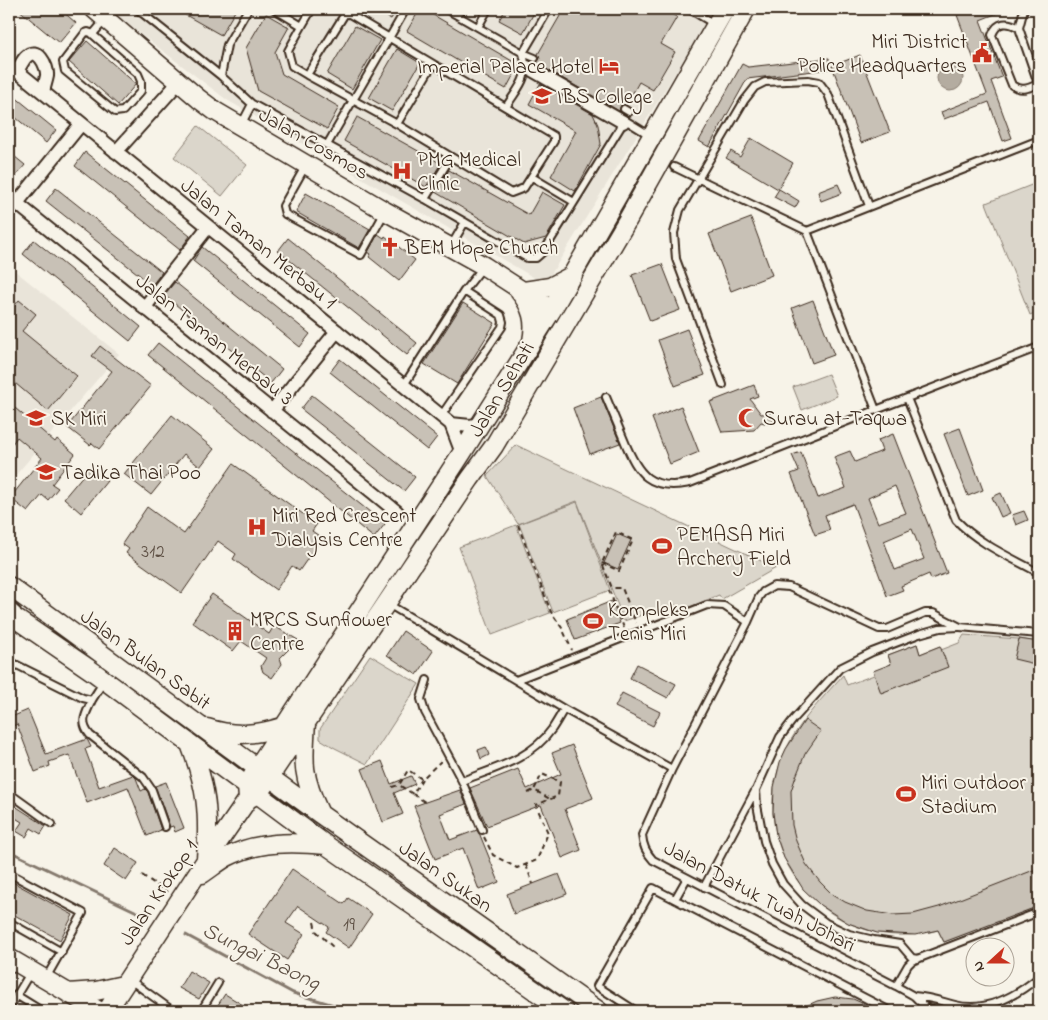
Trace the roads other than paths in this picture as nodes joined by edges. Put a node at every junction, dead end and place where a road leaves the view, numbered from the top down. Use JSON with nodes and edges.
{"nodes":[{"id":1,"x":138,"y":9,"type":"edge"},
{"id":2,"x":248,"y":9,"type":"edge"},
{"id":3,"x":274,"y":9,"type":"edge"},
{"id":4,"x":312,"y":9,"type":"edge"},
{"id":5,"x":406,"y":9,"type":"edge"},
{"id":6,"x":446,"y":9,"type":"edge"},
{"id":7,"x":488,"y":9,"type":"edge"},
{"id":8,"x":549,"y":9,"type":"edge"},
{"id":9,"x":689,"y":9,"type":"edge"},
{"id":10,"x":725,"y":9,"type":"edge"},
{"id":11,"x":746,"y":9,"type":"edge"},
{"id":12,"x":1024,"y":9,"type":"edge"},
{"id":13,"x":343,"y":11,"type":"edge"},
{"id":14,"x":100,"y":14,"type":"edge"},
{"id":15,"x":716,"y":25,"type":"junction"},
{"id":16,"x":302,"y":26,"type":"junction"},
{"id":17,"x":478,"y":27,"type":"junction"},
{"id":18,"x":1018,"y":28,"type":"junction"},
{"id":19,"x":93,"y":34,"type":"junction"},
{"id":20,"x":388,"y":37,"type":"junction"},
{"id":21,"x":523,"y":53,"type":"junction"},
{"id":22,"x":531,"y":62,"type":"junction"},
{"id":23,"x":432,"y":64,"type":"junction"},
{"id":24,"x":307,"y":75,"type":"junction"},
{"id":25,"x":221,"y":76,"type":"junction"},
{"id":26,"x":179,"y":82,"type":"junction"},
{"id":27,"x":1039,"y":85,"type":"edge"},
{"id":28,"x":43,"y":92,"type":"dead end"},
{"id":29,"x":353,"y":100,"type":"junction"},
{"id":30,"x":252,"y":104,"type":"junction"},
{"id":31,"x":506,"y":107,"type":"junction"},
{"id":32,"x":625,"y":116,"type":"junction"},
{"id":33,"x":81,"y":124,"type":"junction"},
{"id":34,"x":397,"y":124,"type":"junction"},
{"id":35,"x":240,"y":126,"type":"junction"},
{"id":36,"x":653,"y":136,"type":"junction"},
{"id":37,"x":1039,"y":140,"type":"edge"},
{"id":38,"x":327,"y":145,"type":"junction"},
{"id":39,"x":116,"y":152,"type":"junction"},
{"id":40,"x":451,"y":156,"type":"junction"},
{"id":41,"x":306,"y":165,"type":"junction"},
{"id":42,"x":674,"y":167,"type":"dead end"},
{"id":43,"x":532,"y":178,"type":"junction"},
{"id":44,"x":698,"y":179,"type":"junction"},
{"id":45,"x":424,"y":199,"type":"junction"},
{"id":46,"x":13,"y":200,"type":"edge"},
{"id":47,"x":574,"y":202,"type":"junction"},
{"id":48,"x":870,"y":206,"type":"junction"},
{"id":49,"x":385,"y":211,"type":"junction"},
{"id":50,"x":627,"y":220,"type":"junction"},
{"id":51,"x":465,"y":222,"type":"junction"},
{"id":52,"x":208,"y":226,"type":"junction"},
{"id":53,"x":807,"y":231,"type":"junction"},
{"id":54,"x":450,"y":247,"type":"junction"},
{"id":55,"x":484,"y":266,"type":"junction"},
{"id":56,"x":574,"y":275,"type":"junction"},
{"id":57,"x":518,"y":288,"type":"junction"},
{"id":58,"x":464,"y":291,"type":"junction"},
{"id":59,"x":144,"y":308,"type":"junction"},
{"id":60,"x":552,"y":310,"type":"junction"},
{"id":61,"x":337,"y":331,"type":"junction"},
{"id":62,"x":532,"y":341,"type":"junction"},
{"id":63,"x":1039,"y":347,"type":"edge"},
{"id":64,"x":404,"y":385,"type":"junction"},
{"id":65,"x":723,"y":385,"type":"dead end"},
{"id":66,"x":606,"y":397,"type":"dead end"},
{"id":67,"x":907,"y":398,"type":"junction"},
{"id":68,"x":876,"y":410,"type":"junction"},
{"id":69,"x":272,"y":411,"type":"junction"},
{"id":70,"x":446,"y":420,"type":"junction"},
{"id":71,"x":480,"y":424,"type":"junction"},
{"id":72,"x":494,"y":446,"type":"junction"},
{"id":73,"x":462,"y":453,"type":"junction"},
{"id":74,"x":397,"y":512,"type":"dead end"},
{"id":75,"x":1039,"y":573,"type":"edge"},
{"id":76,"x":9,"y":586,"type":"edge"},
{"id":77,"x":9,"y":596,"type":"edge"},
{"id":78,"x":387,"y":604,"type":"junction"},
{"id":79,"x":9,"y":614,"type":"edge"},
{"id":80,"x":748,"y":622,"type":"junction"},
{"id":81,"x":960,"y":627,"type":"junction"},
{"id":82,"x":1039,"y":634,"type":"edge"},
{"id":83,"x":9,"y":661,"type":"edge"},
{"id":84,"x":100,"y":676,"type":"junction"},
{"id":85,"x":426,"y":680,"type":"dead end"},
{"id":86,"x":516,"y":680,"type":"junction"},
{"id":87,"x":92,"y":700,"type":"junction"},
{"id":88,"x":564,"y":709,"type":"junction"},
{"id":89,"x":306,"y":722,"type":"junction"},
{"id":90,"x":196,"y":724,"type":"junction"},
{"id":91,"x":282,"y":727,"type":"junction"},
{"id":92,"x":189,"y":743,"type":"junction"},
{"id":93,"x":672,"y":769,"type":"junction"},
{"id":94,"x":263,"y":772,"type":"junction"},
{"id":95,"x":462,"y":780,"type":"junction"},
{"id":96,"x":756,"y":790,"type":"junction"},
{"id":97,"x":9,"y":793,"type":"edge"},
{"id":98,"x":251,"y":793,"type":"junction"},
{"id":99,"x":320,"y":814,"type":"junction"},
{"id":100,"x":52,"y":824,"type":"dead end"},
{"id":101,"x":166,"y":828,"type":"dead end"},
{"id":102,"x":482,"y":830,"type":"road end"},
{"id":103,"x":326,"y":845,"type":"junction"},
{"id":104,"x":206,"y":860,"type":"junction"},
{"id":105,"x":9,"y":874,"type":"edge"},
{"id":106,"x":687,"y":878,"type":"junction"},
{"id":107,"x":193,"y":881,"type":"junction"},
{"id":108,"x":704,"y":888,"type":"junction"},
{"id":109,"x":676,"y":899,"type":"junction"},
{"id":110,"x":1039,"y":912,"type":"edge"},
{"id":111,"x":9,"y":922,"type":"edge"},
{"id":112,"x":62,"y":952,"type":"junction"},
{"id":113,"x":9,"y":958,"type":"edge"},
{"id":114,"x":918,"y":959,"type":"junction"},
{"id":115,"x":1039,"y":977,"type":"edge"},
{"id":116,"x":50,"y":982,"type":"junction"},
{"id":117,"x":126,"y":982,"type":"junction"},
{"id":118,"x":218,"y":983,"type":"dead end"},
{"id":119,"x":896,"y":986,"type":"junction"},
{"id":120,"x":16,"y":995,"type":"junction"},
{"id":121,"x":914,"y":996,"type":"junction"},
{"id":122,"x":9,"y":1008,"type":"edge"},
{"id":123,"x":42,"y":1011,"type":"edge"},
{"id":124,"x":76,"y":1011,"type":"edge"},
{"id":125,"x":99,"y":1011,"type":"edge"},
{"id":126,"x":107,"y":1011,"type":"edge"},
{"id":127,"x":174,"y":1011,"type":"edge"},
{"id":128,"x":201,"y":1011,"type":"edge"},
{"id":129,"x":564,"y":1011,"type":"edge"},
{"id":130,"x":599,"y":1011,"type":"edge"},
{"id":131,"x":636,"y":1011,"type":"edge"},
{"id":132,"x":890,"y":1011,"type":"edge"},
{"id":133,"x":929,"y":1011,"type":"edge"}],
"edges":[{"from":1,"to":25,"type":"lane"},
{"from":2,"to":25,"type":"lane"},
{"from":3,"to":16,"type":"lane"},
{"from":4,"to":16,"type":"lane"},
{"from":5,"to":20,"type":"lane"},
{"from":6,"to":17,"type":"lane"},
{"from":7,"to":17,"type":"lane"},
{"from":8,"to":21,"type":"lane"},
{"from":9,"to":15,"type":"lane"},
{"from":10,"to":15,"type":"main road","name":"Jalan Sehati"},
{"from":11,"to":50,"type":"main road","name":"Jalan Sehati"},
{"from":12,"to":18,"type":"lane"},
{"from":13,"to":20,"type":"lane"},
{"from":13,"to":24,"type":"lane"},
{"from":14,"to":19,"type":"lane"},
{"from":14,"to":26,"type":"main road","name":"Jalan Cosmos"},
{"from":15,"to":36,"type":"main road","name":"Jalan Sehati"},
{"from":16,"to":24,"type":"lane"},
{"from":17,"to":21,"type":"lane"},
{"from":18,"to":27,"type":"lane"},
{"from":18,"to":27,"type":"lane"},
{"from":19,"to":19,"type":"lane"},
{"from":20,"to":23,"type":"lane"},
{"from":20,"to":29,"type":"lane"},
{"from":21,"to":22,"type":"lane"},
{"from":21,"to":22,"type":"lane"},
{"from":22,"to":31,"type":"lane"},
{"from":22,"to":32,"type":"street"},
{"from":23,"to":31,"type":"lane"},
{"from":23,"to":34,"type":"lane"},
{"from":24,"to":29,"type":"lane"},
{"from":25,"to":30,"type":"lane"},
{"from":26,"to":35,"type":"main road","name":"Jalan Cosmos"},
{"from":26,"to":39,"type":"street"},
{"from":28,"to":33,"type":"street","name":"Jalan Taman Merbau 1"},
{"from":29,"to":34,"type":"lane"},
{"from":29,"to":38,"type":"lane"},
{"from":30,"to":35,"type":"lane"},
{"from":30,"to":38,"type":"lane"},
{"from":31,"to":43,"type":"lane"},
{"from":32,"to":36,"type":"lane"},
{"from":32,"to":47,"type":"lane"},
{"from":33,"to":39,"type":"street","name":"Jalan Taman Merbau 1"},
{"from":33,"to":46,"type":"street"},
{"from":34,"to":40,"type":"lane"},
{"from":35,"to":41,"type":"main road","name":"Jalan Cosmos"},
{"from":36,"to":56,"type":"main road","name":"Jalan Sehati"},
{"from":37,"to":48,"type":"lane"},
{"from":38,"to":45,"type":"lane"},
{"from":39,"to":52,"type":"street","name":"Jalan Taman Merbau 1"},
{"from":40,"to":43,"type":"lane"},
{"from":40,"to":45,"type":"lane"},
{"from":41,"to":49,"type":"main road","name":"Jalan Cosmos"},
{"from":41,"to":49,"type":"lane"},
{"from":42,"to":44,"type":"lane"},
{"from":43,"to":47,"type":"lane"},
{"from":44,"to":48,"type":"lane"},
{"from":44,"to":53,"type":"lane"},
{"from":44,"to":65,"type":"lane"},
{"from":45,"to":51,"type":"lane"},
{"from":46,"to":59,"type":"street","name":"Jalan Taman Merbau 3"},
{"from":47,"to":51,"type":"lane"},
{"from":48,"to":53,"type":"lane"},
{"from":49,"to":54,"type":"main road","name":"Jalan Cosmos"},
{"from":50,"to":60,"type":"main road"},
{"from":50,"to":72,"type":"main road","name":"Jalan Sehati"},
{"from":51,"to":54,"type":"lane"},
{"from":52,"to":59,"type":"street"},
{"from":52,"to":61,"type":"street","name":"Jalan Taman Merbau 1"},
{"from":53,"to":68,"type":"lane"},
{"from":54,"to":55,"type":"main road","name":"Jalan Cosmos"},
{"from":55,"to":57,"type":"main road","name":"Jalan Cosmos"},
{"from":55,"to":58,"type":"lane"},
{"from":56,"to":57,"type":"main road"},
{"from":56,"to":60,"type":"main road","name":"Jalan Sehati"},
{"from":57,"to":60,"type":"main road","name":"Jalan Cosmos"},
{"from":57,"to":62,"type":"main road"},
{"from":58,"to":64,"type":"lane"},
{"from":58,"to":70,"type":"lane"},
{"from":59,"to":69,"type":"street","name":"Jalan Taman Merbau 3"},
{"from":60,"to":62,"type":"main road","name":"Jalan Sehati"},
{"from":60,"to":72,"type":"main road"},
{"from":61,"to":64,"type":"street","name":"Jalan Taman Merbau 1"},
{"from":61,"to":69,"type":"street"},
{"from":62,"to":71,"type":"main road","name":"Jalan Sehati"},
{"from":63,"to":67,"type":"lane"},
{"from":64,"to":70,"type":"street","name":"Jalan Taman Merbau 1"},
{"from":66,"to":68,"type":"lane"},
{"from":67,"to":68,"type":"lane"},
{"from":67,"to":75,"type":"lane"},
{"from":69,"to":74,"type":"street","name":"Jalan Taman Merbau 3"},
{"from":70,"to":71,"type":"street"},
{"from":70,"to":73,"type":"street"},
{"from":71,"to":73,"type":"main road","name":"Jalan Sehati"},
{"from":72,"to":78,"type":"main road","name":"Jalan Sehati"},
{"from":73,"to":91,"type":"main road","name":"Jalan Sehati"},
{"from":76,"to":90,"type":"main road","name":"Jalan Bulan Sabit"},
{"from":77,"to":84,"type":"lane"},
{"from":78,"to":86,"type":"lane"},
{"from":78,"to":89,"type":"main road","name":"Jalan Sehati"},
{"from":79,"to":84,"type":"main road","name":"Jalan Bulan Sabit"},
{"from":80,"to":81,"type":"lane","name":"Jalan Datuk Tuah Johari"},
{"from":80,"to":86,"type":"lane"},
{"from":80,"to":93,"type":"lane","name":"Jalan Datuk Tuah Johari"},
{"from":81,"to":82,"type":"lane","name":"Jalan Datuk Tuah Johari"},
{"from":81,"to":96,"type":"lane"},
{"from":83,"to":87,"type":"lane"},
{"from":84,"to":87,"type":"lane"},
{"from":84,"to":92,"type":"main road","name":"Jalan Bulan Sabit"},
{"from":85,"to":95,"type":"lane"},
{"from":86,"to":88,"type":"lane"},
{"from":87,"to":101,"type":"lane"},
{"from":88,"to":93,"type":"lane"},
{"from":88,"to":95,"type":"lane"},
{"from":89,"to":94,"type":"main road","name":"Jalan Sehati"},
{"from":89,"to":99,"type":"main road"},
{"from":90,"to":91,"type":"main road"},
{"from":90,"to":94,"type":"main road","name":"Jalan Bulan Sabit"},
{"from":91,"to":94,"type":"main road","name":"Jalan Sehati"},
{"from":92,"to":98,"type":"main road","name":"Jalan Bulan Sabit"},
{"from":92,"to":104,"type":"main road"},
{"from":93,"to":106,"type":"lane","name":"Jalan Datuk Tuah Johari"},
{"from":94,"to":98,"type":"main road","name":"Jalan Krokop 1"},
{"from":94,"to":99,"type":"main road","name":"Jalan Sukan"},
{"from":95,"to":102,"type":"lane"},
{"from":96,"to":108,"type":"lane"},
{"from":96,"to":114,"type":"lane"},
{"from":97,"to":100,"type":"lane"},
{"from":98,"to":103,"type":"main road","name":"Jalan Sukan"},
{"from":98,"to":104,"type":"main road","name":"Jalan Krokop 1"},
{"from":99,"to":130,"type":"main road","name":"Jalan Sukan"},
{"from":103,"to":107,"type":"main road"},
{"from":103,"to":129,"type":"main road","name":"Jalan Sukan"},
{"from":104,"to":107,"type":"main road","name":"Jalan Krokop 1"},
{"from":105,"to":112,"type":"lane"},
{"from":106,"to":108,"type":"lane","name":"Jalan Datuk Tuah Johari"},
{"from":106,"to":109,"type":"lane"},
{"from":107,"to":117,"type":"main road","name":"Jalan Krokop 1"},
{"from":108,"to":119,"type":"lane","name":"Jalan Datuk Tuah Johari"},
{"from":109,"to":131,"type":"lane"},
{"from":109,"to":132,"type":"lane"},
{"from":110,"to":114,"type":"lane"},
{"from":111,"to":112,"type":"lane"},
{"from":112,"to":116,"type":"lane"},
{"from":113,"to":116,"type":"main road"},
{"from":114,"to":119,"type":"lane"},
{"from":115,"to":121,"type":"lane","name":"Jalan Datuk Tuah Johari"},
{"from":116,"to":117,"type":"main road"},
{"from":116,"to":120,"type":"lane"},
{"from":116,"to":124,"type":"main road"},
{"from":116,"to":125,"type":"main road"},
{"from":117,"to":126,"type":"main road","name":"Jalan Krokop 1"},
{"from":117,"to":127,"type":"lane"},
{"from":118,"to":128,"type":"lane"},
{"from":119,"to":121,"type":"lane","name":"Jalan Datuk Tuah Johari"},
{"from":120,"to":122,"type":"lane"},
{"from":120,"to":123,"type":"lane"},
{"from":121,"to":133,"type":"lane","name":"Jalan Datuk Tuah Johari"}]}
